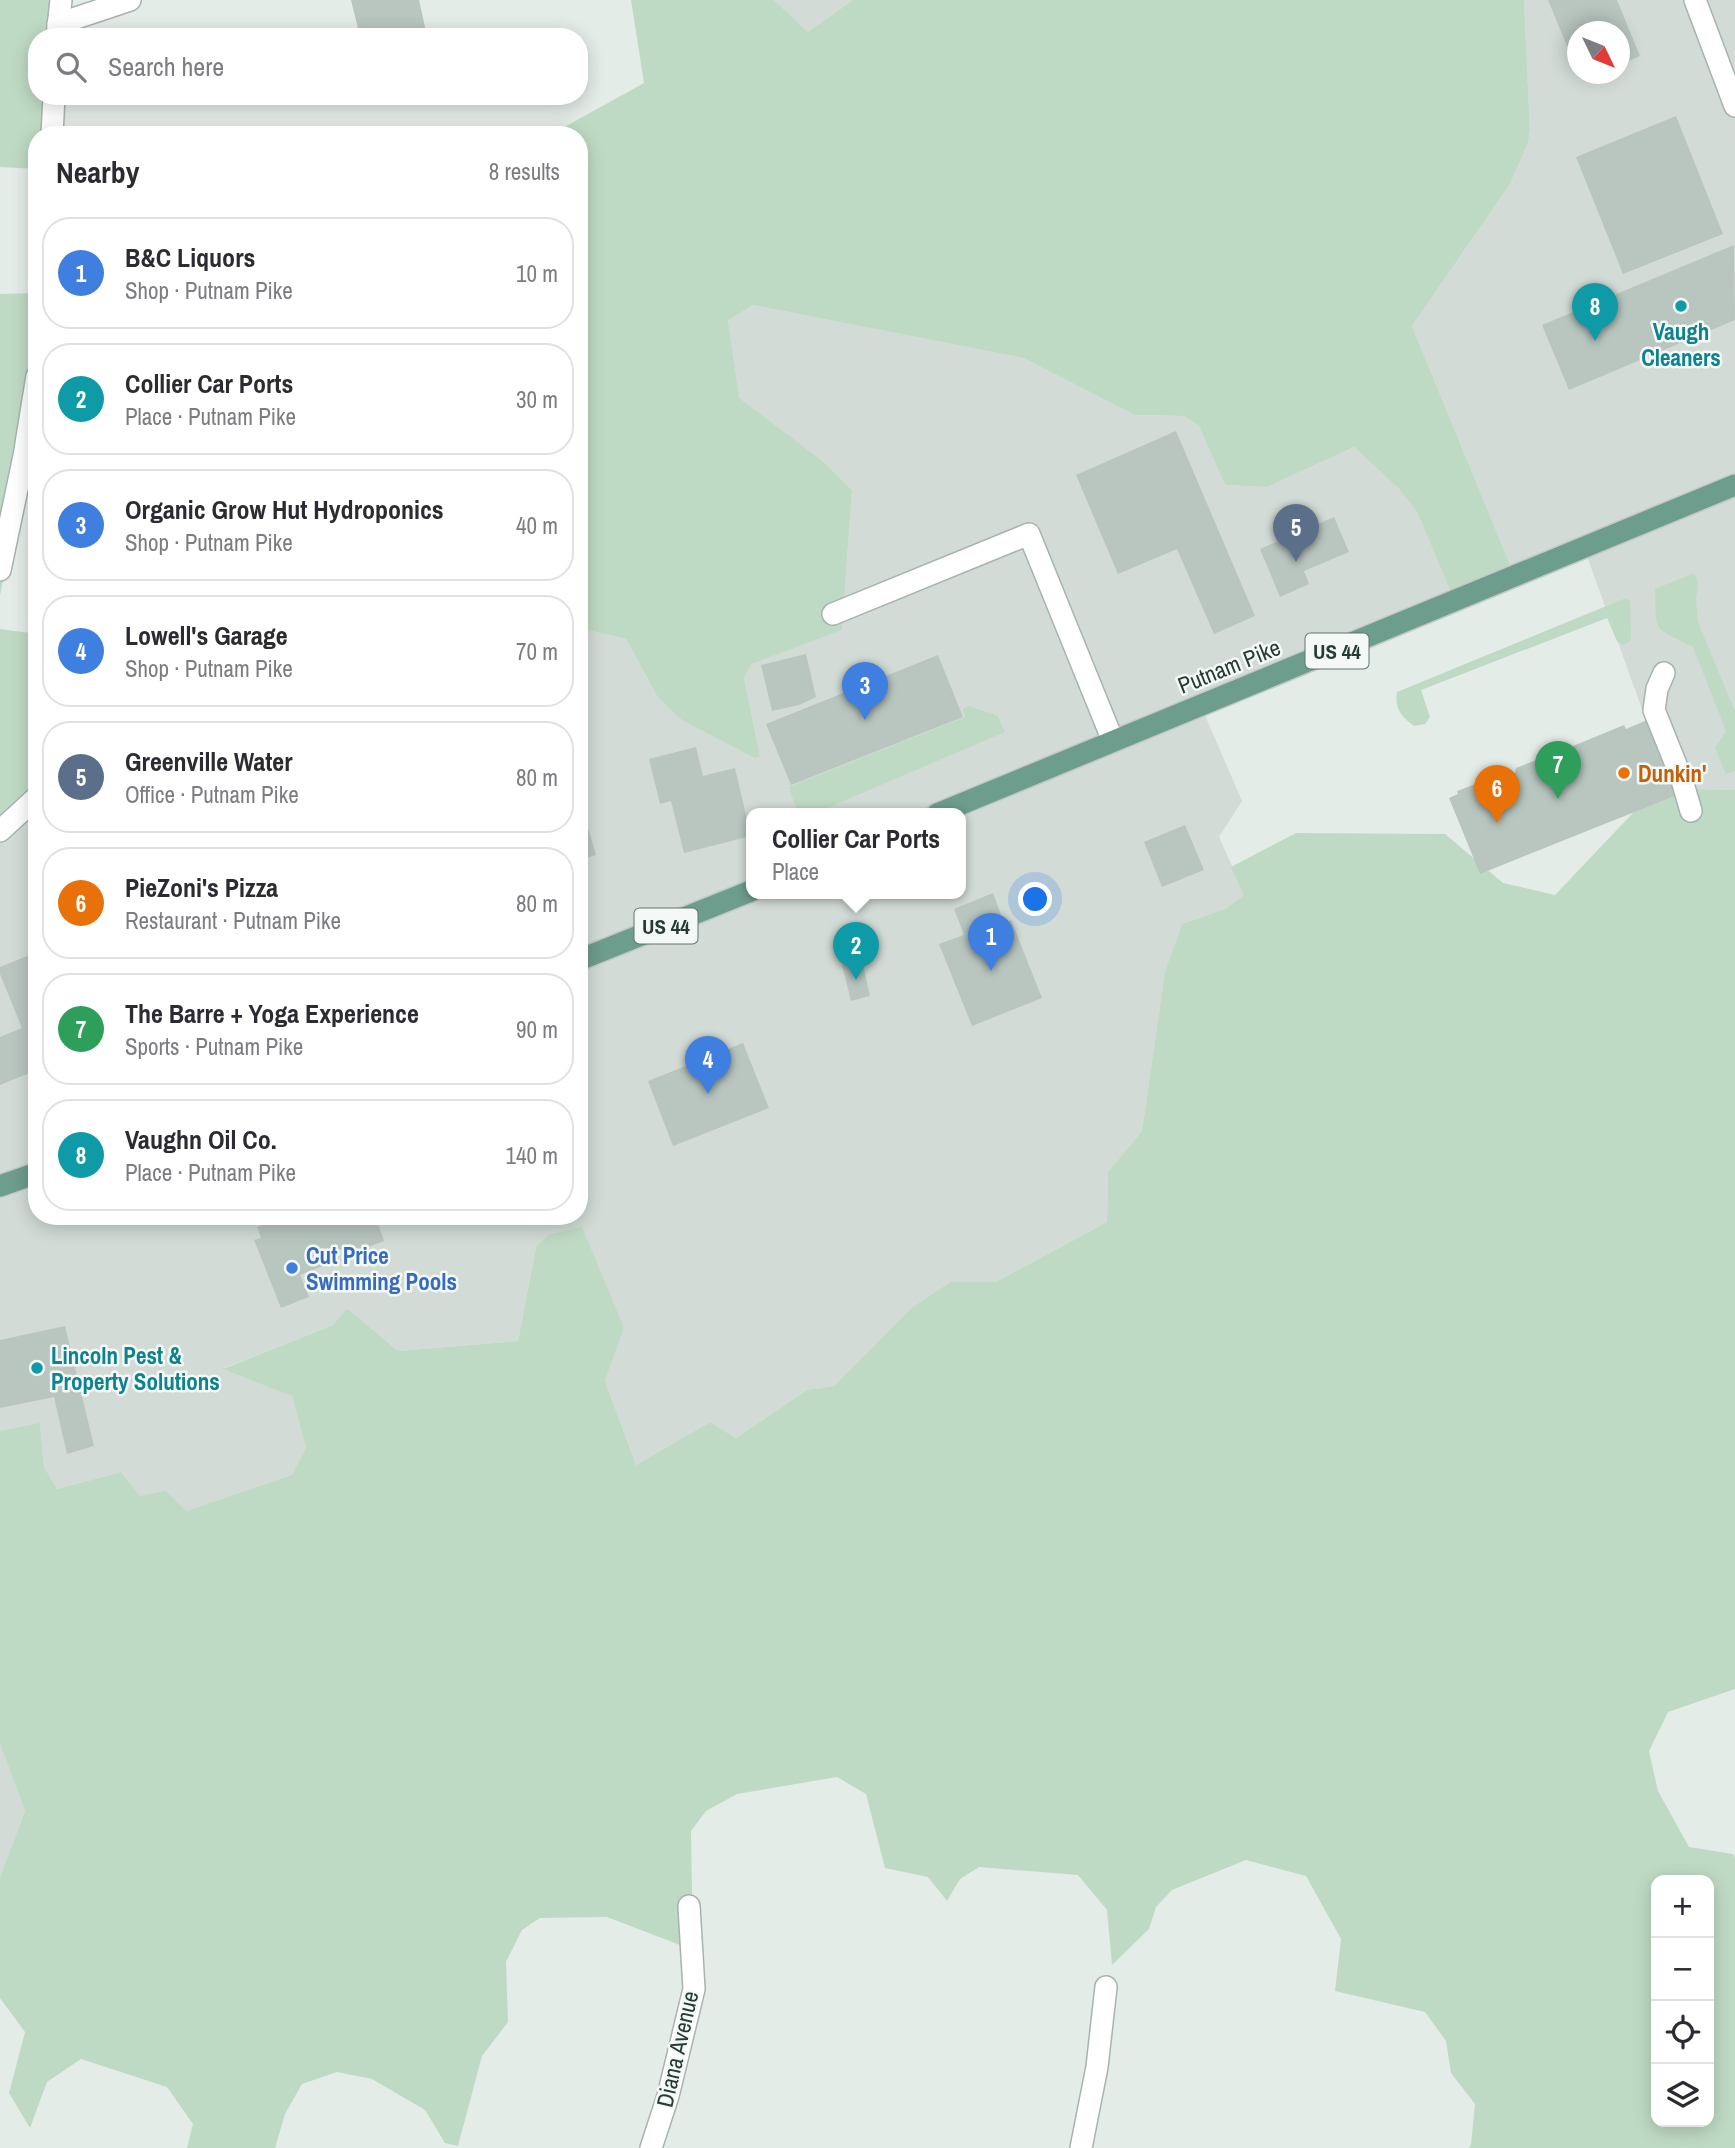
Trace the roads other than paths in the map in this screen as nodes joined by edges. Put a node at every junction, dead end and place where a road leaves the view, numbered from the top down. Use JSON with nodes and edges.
{"nodes":[{"id":1,"x":61,"y":0,"type":"edge"},
{"id":2,"x":130,"y":0,"type":"edge"},
{"id":3,"x":1695,"y":0,"type":"edge"},
{"id":4,"x":57,"y":28,"type":"edge"},
{"id":5,"x":64,"y":28,"type":"edge"},
{"id":6,"x":54,"y":105,"type":"edge"},
{"id":7,"x":1735,"y":106,"type":"edge"},
{"id":8,"x":52,"y":126,"type":"edge"},
{"id":9,"x":28,"y":431,"type":"edge"},
{"id":10,"x":1735,"y":485,"type":"edge"},
{"id":11,"x":0,"y":570,"type":"edge"},
{"id":12,"x":833,"y":614,"type":"dead end"},
{"id":13,"x":1664,"y":673,"type":"dead end"},
{"id":14,"x":1113,"y":741,"type":"junction"},
{"id":15,"x":28,"y":805,"type":"edge"},
{"id":16,"x":951,"y":808,"type":"edge"},
{"id":17,"x":1691,"y":811,"type":"dead end"},
{"id":18,"x":0,"y":831,"type":"edge"},
{"id":19,"x":746,"y":893,"type":"edge"},
{"id":20,"x":588,"y":956,"type":"edge"},
{"id":21,"x":28,"y":1175,"type":"edge"},
{"id":22,"x":0,"y":1186,"type":"edge"},
{"id":23,"x":689,"y":1906,"type":"dead end"},
{"id":24,"x":1106,"y":1987,"type":"dead end"},
{"id":25,"x":651,"y":2148,"type":"edge"},
{"id":26,"x":1081,"y":2148,"type":"edge"}],
"edges":[{"from":1,"to":4,"type":"street"},
{"from":2,"to":5,"type":"street"},
{"from":3,"to":7,"type":"street"},
{"from":6,"to":8,"type":"street"},
{"from":9,"to":11,"type":"street"},
{"from":10,"to":14,"type":"main road","name":"Putnam Pike","number":"US 44"},
{"from":12,"to":14,"type":"street"},
{"from":13,"to":17,"type":"street"},
{"from":14,"to":16,"type":"main road","name":"Putnam Pike","number":"US 44"},
{"from":15,"to":18,"type":"street"},
{"from":19,"to":20,"type":"main road","number":"US 44"},
{"from":21,"to":22,"type":"main road"},
{"from":23,"to":25,"type":"street","name":"Diana Avenue"},
{"from":24,"to":26,"type":"street"}]}
